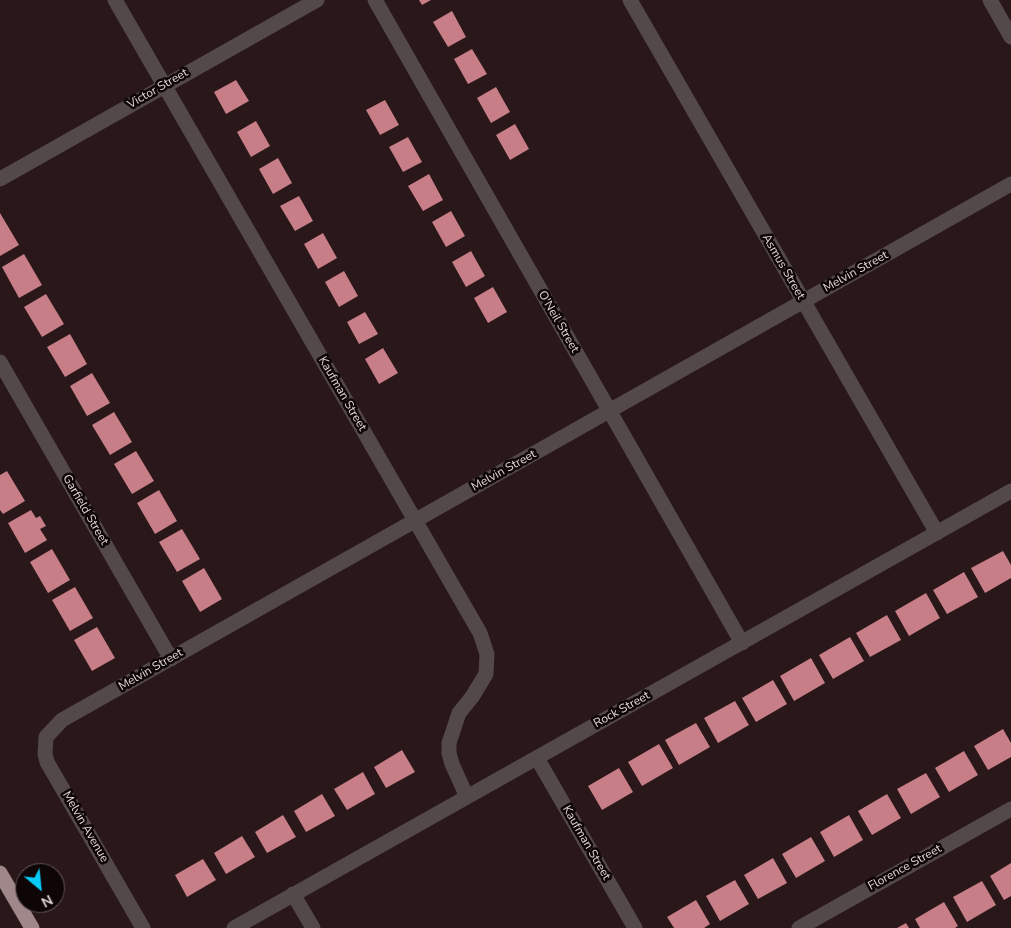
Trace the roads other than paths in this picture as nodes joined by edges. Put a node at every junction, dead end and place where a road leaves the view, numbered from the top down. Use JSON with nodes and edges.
{"nodes":[{"id":1,"x":115,"y":0,"type":"edge"},
{"id":2,"x":317,"y":0,"type":"edge"},
{"id":3,"x":375,"y":0,"type":"edge"},
{"id":4,"x":630,"y":0,"type":"edge"},
{"id":5,"x":990,"y":0,"type":"edge"},
{"id":6,"x":1011,"y":37,"type":"edge"},
{"id":7,"x":164,"y":85,"type":"junction"},
{"id":8,"x":0,"y":179,"type":"edge"},
{"id":9,"x":1011,"y":184,"type":"edge"},
{"id":10,"x":803,"y":302,"type":"junction"},
{"id":11,"x":0,"y":362,"type":"edge"},
{"id":12,"x":609,"y":412,"type":"junction"},
{"id":13,"x":1011,"y":491,"type":"edge"},
{"id":14,"x":415,"y":521,"type":"junction"},
{"id":15,"x":936,"y":533,"type":"junction"},
{"id":16,"x":742,"y":643,"type":"junction"},
{"id":17,"x":171,"y":659,"type":"junction"},
{"id":18,"x":537,"y":758,"type":"junction"},
{"id":19,"x":61,"y":786,"type":"joint"},
{"id":20,"x":468,"y":796,"type":"junction"},
{"id":21,"x":1011,"y":809,"type":"edge"},
{"id":22,"x":0,"y":873,"type":"edge"},
{"id":23,"x":293,"y":894,"type":"junction"},
{"id":24,"x":141,"y":925,"type":"edge"},
{"id":25,"x":32,"y":928,"type":"edge"},
{"id":26,"x":234,"y":928,"type":"edge"},
{"id":27,"x":313,"y":928,"type":"edge"},
{"id":28,"x":635,"y":928,"type":"edge"},
{"id":29,"x":799,"y":928,"type":"edge"}],
"edges":[{"from":1,"to":7,"type":"street","name":"Kaufman Street"},
{"from":2,"to":7,"type":"street","name":"Victor Street"},
{"from":3,"to":12,"type":"street","name":"O'Neil Street"},
{"from":4,"to":10,"type":"street","name":"Asmus Street"},
{"from":5,"to":6,"type":"street"},
{"from":7,"to":8,"type":"street","name":"Victor Street"},
{"from":7,"to":14,"type":"street","name":"Kaufman Street"},
{"from":9,"to":10,"type":"street","name":"Melvin Street"},
{"from":10,"to":12,"type":"street","name":"Melvin Street"},
{"from":10,"to":15,"type":"street","name":"Asmus Street"},
{"from":11,"to":17,"type":"street","name":"Garfield Street"},
{"from":12,"to":14,"type":"street","name":"Melvin Street"},
{"from":12,"to":16,"type":"street","name":"O'Neil Street"},
{"from":13,"to":15,"type":"street","name":"Rock Street"},
{"from":14,"to":17,"type":"street","name":"Melvin Street"},
{"from":14,"to":20,"type":"street","name":"Kaufman Street"},
{"from":15,"to":16,"type":"street","name":"Rock Street"},
{"from":16,"to":18,"type":"street","name":"Rock Street"},
{"from":17,"to":19,"type":"street","name":"Melvin Street"},
{"from":18,"to":20,"type":"street","name":"Rock Street"},
{"from":18,"to":28,"type":"street","name":"Kaufman Street"},
{"from":19,"to":24,"type":"street","name":"Melvin Avenue"},
{"from":20,"to":23,"type":"street","name":"Rock Street"},
{"from":21,"to":29,"type":"street","name":"Florence Street"},
{"from":22,"to":25,"type":"highway"},
{"from":23,"to":26,"type":"street","name":"Rock Street"},
{"from":23,"to":27,"type":"street"}]}
